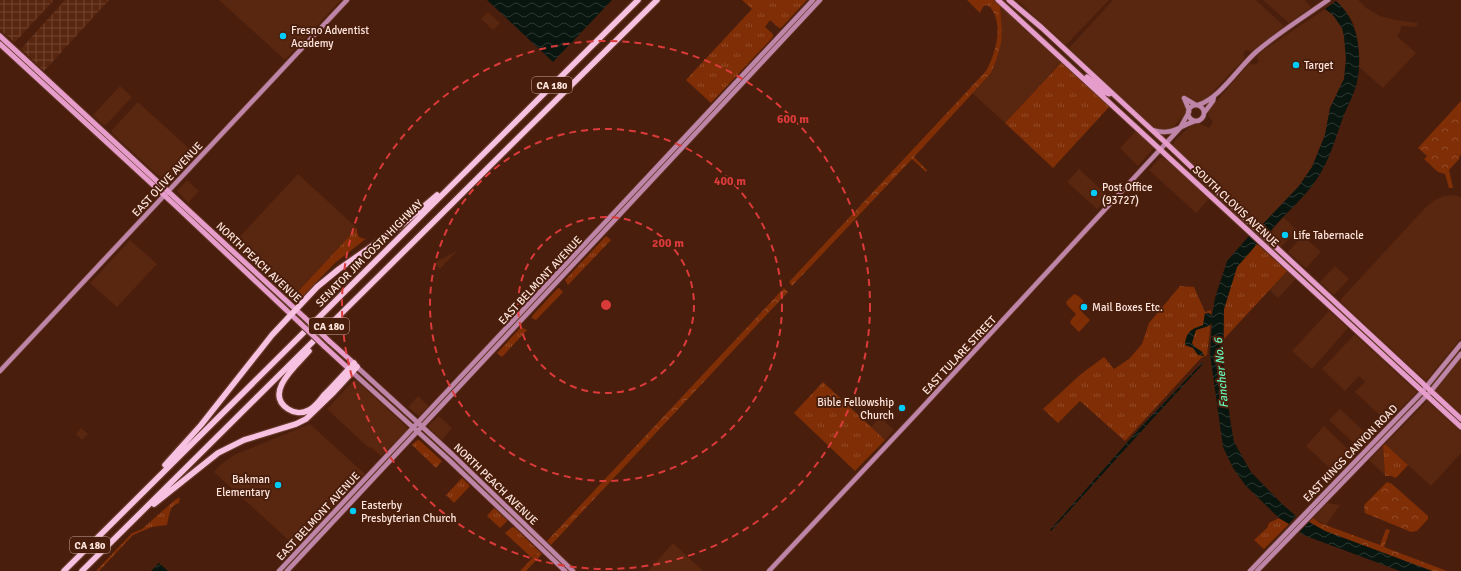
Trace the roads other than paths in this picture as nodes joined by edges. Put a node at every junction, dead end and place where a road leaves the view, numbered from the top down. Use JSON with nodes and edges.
{"nodes":[{"id":1,"x":347,"y":0,"type":"edge"},
{"id":2,"x":638,"y":0,"type":"edge"},
{"id":3,"x":657,"y":0,"type":"edge"},
{"id":4,"x":661,"y":0,"type":"edge"},
{"id":5,"x":813,"y":0,"type":"edge"},
{"id":6,"x":820,"y":0,"type":"edge"},
{"id":7,"x":998,"y":0,"type":"edge"},
{"id":8,"x":1009,"y":0,"type":"edge"},
{"id":9,"x":1328,"y":0,"type":"edge"},
{"id":10,"x":624,"y":32,"type":"junction"},
{"id":11,"x":0,"y":36,"type":"edge"},
{"id":12,"x":0,"y":41,"type":"edge"},
{"id":13,"x":0,"y":44,"type":"edge"},
{"id":14,"x":14,"y":48,"type":"junction"},
{"id":15,"x":11,"y":54,"type":"junction"},
{"id":16,"x":38,"y":71,"type":"junction"},
{"id":17,"x":1076,"y":71,"type":"junction"},
{"id":18,"x":1111,"y":93,"type":"junction"},
{"id":19,"x":1214,"y":96,"type":"junction"},
{"id":20,"x":1197,"y":105,"type":"junction"},
{"id":21,"x":1189,"y":111,"type":"junction"},
{"id":22,"x":1204,"y":113,"type":"junction"},
{"id":23,"x":76,"y":114,"type":"junction"},
{"id":24,"x":1195,"y":120,"type":"junction"},
{"id":25,"x":1180,"y":128,"type":"junction"},
{"id":26,"x":1152,"y":130,"type":"junction"},
{"id":27,"x":104,"y":132,"type":"junction"},
{"id":28,"x":1166,"y":143,"type":"junction"},
{"id":29,"x":1160,"y":149,"type":"junction"},
{"id":30,"x":466,"y":170,"type":"junction"},
{"id":31,"x":166,"y":193,"type":"junction"},
{"id":32,"x":1230,"y":214,"type":"junction"},
{"id":33,"x":1254,"y":226,"type":"junction"},
{"id":34,"x":1256,"y":234,"type":"junction"},
{"id":35,"x":1262,"y":239,"type":"junction"},
{"id":36,"x":1278,"y":258,"type":"junction"},
{"id":37,"x":387,"y":268,"type":"junction"},
{"id":38,"x":1299,"y":269,"type":"junction"},
{"id":39,"x":254,"y":276,"type":"junction"},
{"id":40,"x":1306,"y":284,"type":"junction"},
{"id":41,"x":1334,"y":301,"type":"junction"},
{"id":42,"x":296,"y":310,"type":"junction"},
{"id":43,"x":290,"y":315,"type":"junction"},
{"id":44,"x":1354,"y":328,"type":"junction"},
{"id":45,"x":1373,"y":337,"type":"junction"},
{"id":46,"x":1461,"y":344,"type":"edge"},
{"id":47,"x":1372,"y":346,"type":"junction"},
{"id":48,"x":1388,"y":350,"type":"junction"},
{"id":49,"x":1461,"y":354,"type":"edge"},
{"id":50,"x":356,"y":365,"type":"junction"},
{"id":51,"x":351,"y":370,"type":"junction"},
{"id":52,"x":0,"y":371,"type":"edge"},
{"id":53,"x":1427,"y":386,"type":"junction"},
{"id":54,"x":1431,"y":391,"type":"junction"},
{"id":55,"x":1422,"y":392,"type":"junction"},
{"id":56,"x":1427,"y":396,"type":"junction"},
{"id":57,"x":1461,"y":419,"type":"edge"},
{"id":58,"x":420,"y":425,"type":"junction"},
{"id":59,"x":1461,"y":427,"type":"edge"},
{"id":60,"x":416,"y":430,"type":"junction"},
{"id":61,"x":458,"y":470,"type":"junction"},
{"id":62,"x":484,"y":486,"type":"junction"},
{"id":63,"x":117,"y":518,"type":"junction"},
{"id":64,"x":1303,"y":519,"type":"junction"},
{"id":65,"x":512,"y":521,"type":"junction"},
{"id":66,"x":1297,"y":525,"type":"junction"},
{"id":67,"x":126,"y":527,"type":"junction"},
{"id":68,"x":533,"y":533,"type":"junction"},
{"id":69,"x":559,"y":566,"type":"junction"},
{"id":70,"x":64,"y":571,"type":"edge"},
{"id":71,"x":82,"y":571,"type":"edge"},
{"id":72,"x":279,"y":571,"type":"edge"},
{"id":73,"x":287,"y":571,"type":"edge"},
{"id":74,"x":565,"y":571,"type":"edge"},
{"id":75,"x":569,"y":571,"type":"edge"},
{"id":76,"x":573,"y":571,"type":"edge"},
{"id":77,"x":769,"y":571,"type":"edge"},
{"id":78,"x":1250,"y":571,"type":"edge"},
{"id":79,"x":1257,"y":571,"type":"edge"}],
"edges":[{"from":1,"to":31,"type":"main road","name":"EAST OLIVE AVENUE"},
{"from":2,"to":30,"type":"highway","name":"SENATOR JIM COSTA HIGHWAY","number":"CA 180"},
{"from":3,"to":10,"type":"highway","number":"CA 180"},
{"from":4,"to":10,"type":"highway"},
{"from":5,"to":58,"type":"main road","name":"EAST BELMONT AVENUE"},
{"from":6,"to":58,"type":"main road","name":"EAST BELMONT AVENUE"},
{"from":7,"to":17,"type":"main road","name":"SOUTH CLOVIS AVENUE"},
{"from":8,"to":18,"type":"main road","name":"SOUTH CLOVIS AVENUE"},
{"from":9,"to":19,"type":"main road"},
{"from":10,"to":37,"type":"highway","name":"SENATOR JIM COSTA HIGHWAY","number":"CA 180"},
{"from":11,"to":14,"type":"main road","name":"NORTH PEACH AVENUE"},
{"from":12,"to":14,"type":"main road"},
{"from":13,"to":15,"type":"main road","name":"NORTH PEACH AVENUE"},
{"from":14,"to":16,"type":"main road","name":"NORTH PEACH AVENUE"},
{"from":15,"to":16,"type":"main road"},
{"from":15,"to":23,"type":"main road","name":"NORTH PEACH AVENUE"},
{"from":16,"to":27,"type":"main road","name":"NORTH PEACH AVENUE"},
{"from":17,"to":18,"type":"main road"},
{"from":17,"to":29,"type":"main road","name":"SOUTH CLOVIS AVENUE"},
{"from":18,"to":26,"type":"main road","name":"SOUTH CLOVIS AVENUE"},
{"from":19,"to":20,"type":"main road"},
{"from":19,"to":22,"type":"main road"},
{"from":20,"to":21,"type":"main road"},
{"from":20,"to":21,"type":"main road"},
{"from":20,"to":22,"type":"main road"},
{"from":21,"to":24,"type":"main road"},
{"from":21,"to":25,"type":"main road"},
{"from":22,"to":24,"type":"main road"},
{"from":23,"to":27,"type":"main road"},
{"from":23,"to":31,"type":"main road","name":"NORTH PEACH AVENUE"},
{"from":24,"to":25,"type":"main road"},
{"from":25,"to":26,"type":"main road"},
{"from":25,"to":28,"type":"main road","name":"EAST TULARE STREET"},
{"from":26,"to":28,"type":"main road","name":"SOUTH CLOVIS AVENUE"},
{"from":27,"to":31,"type":"main road","name":"NORTH PEACH AVENUE"},
{"from":28,"to":29,"type":"main road","name":"EAST TULARE STREET"},
{"from":28,"to":33,"type":"main road","name":"SOUTH CLOVIS AVENUE"},
{"from":29,"to":32,"type":"main road","name":"SOUTH CLOVIS AVENUE"},
{"from":29,"to":77,"type":"main road","name":"EAST TULARE STREET"},
{"from":30,"to":42,"type":"highway"},
{"from":30,"to":63,"type":"highway","name":"SENATOR JIM COSTA HIGHWAY","number":"CA 180"},
{"from":31,"to":39,"type":"main road","name":"NORTH PEACH AVENUE"},
{"from":31,"to":39,"type":"main road","name":"NORTH PEACH AVENUE"},
{"from":31,"to":52,"type":"main road","name":"EAST OLIVE AVENUE"},
{"from":32,"to":33,"type":"main road"},
{"from":32,"to":34,"type":"main road","name":"SOUTH CLOVIS AVENUE"},
{"from":33,"to":34,"type":"main road","name":"SOUTH CLOVIS AVENUE"},
{"from":34,"to":35,"type":"main road","name":"SOUTH CLOVIS AVENUE"},
{"from":35,"to":36,"type":"main road","name":"SOUTH CLOVIS AVENUE"},
{"from":35,"to":38,"type":"main road","name":"SOUTH CLOVIS AVENUE"},
{"from":36,"to":38,"type":"main road"},
{"from":36,"to":40,"type":"main road","name":"SOUTH CLOVIS AVENUE"},
{"from":37,"to":51,"type":"highway"},
{"from":37,"to":67,"type":"highway","name":"SENATOR JIM COSTA HIGHWAY","number":"CA 180"},
{"from":38,"to":41,"type":"main road","name":"SOUTH CLOVIS AVENUE"},
{"from":39,"to":42,"type":"main road","name":"NORTH PEACH AVENUE"},
{"from":39,"to":43,"type":"main road","name":"NORTH PEACH AVENUE"},
{"from":40,"to":41,"type":"main road"},
{"from":40,"to":44,"type":"main road","name":"SOUTH CLOVIS AVENUE"},
{"from":41,"to":45,"type":"main road","name":"SOUTH CLOVIS AVENUE"},
{"from":42,"to":43,"type":"highway"},
{"from":42,"to":50,"type":"main road","name":"NORTH PEACH AVENUE","bridge":true},
{"from":43,"to":51,"type":"main road","name":"NORTH PEACH AVENUE","bridge":true},
{"from":43,"to":63,"type":"highway"},
{"from":44,"to":45,"type":"main road"},
{"from":44,"to":47,"type":"main road","name":"SOUTH CLOVIS AVENUE"},
{"from":45,"to":48,"type":"main road","name":"SOUTH CLOVIS AVENUE"},
{"from":46,"to":53,"type":"main road","name":"EAST KINGS CANYON ROAD"},
{"from":47,"to":48,"type":"main road"},
{"from":47,"to":55,"type":"main road","name":"SOUTH CLOVIS AVENUE"},
{"from":48,"to":53,"type":"main road","name":"SOUTH CLOVIS AVENUE"},
{"from":49,"to":54,"type":"main road","name":"EAST KINGS CANYON ROAD"},
{"from":50,"to":51,"type":"highway"},
{"from":50,"to":58,"type":"main road","name":"NORTH PEACH AVENUE"},
{"from":51,"to":60,"type":"main road","name":"NORTH PEACH AVENUE"},
{"from":51,"to":67,"type":"highway"},
{"from":53,"to":54,"type":"main road","name":"SOUTH CLOVIS AVENUE"},
{"from":53,"to":55,"type":"main road","name":"EAST KINGS CANYON ROAD"},
{"from":54,"to":56,"type":"main road","name":"EAST KINGS CANYON ROAD"},
{"from":54,"to":57,"type":"main road","name":"SOUTH CLOVIS AVENUE"},
{"from":55,"to":56,"type":"main road","name":"SOUTH CLOVIS AVENUE"},
{"from":55,"to":64,"type":"main road","name":"EAST KINGS CANYON ROAD"},
{"from":56,"to":59,"type":"main road","name":"SOUTH CLOVIS AVENUE"},
{"from":56,"to":64,"type":"main road","name":"EAST KINGS CANYON ROAD"},
{"from":58,"to":60,"type":"main road","name":"EAST BELMONT AVENUE"},
{"from":58,"to":62,"type":"main road","name":"NORTH PEACH AVENUE"},
{"from":60,"to":61,"type":"main road","name":"NORTH PEACH AVENUE"},
{"from":60,"to":72,"type":"main road","name":"EAST BELMONT AVENUE"},
{"from":60,"to":73,"type":"main road","name":"EAST BELMONT AVENUE"},
{"from":61,"to":62,"type":"main road"},
{"from":61,"to":65,"type":"main road","name":"NORTH PEACH AVENUE"},
{"from":62,"to":68,"type":"main road","name":"NORTH PEACH AVENUE"},
{"from":63,"to":70,"type":"highway","name":"SENATOR JIM COSTA HIGHWAY","number":"CA 180"},
{"from":64,"to":66,"type":"main road","name":"EAST KINGS CANYON ROAD"},
{"from":65,"to":68,"type":"main road"},
{"from":65,"to":69,"type":"main road","name":"NORTH PEACH AVENUE"},
{"from":66,"to":78,"type":"main road","name":"EAST KINGS CANYON ROAD"},
{"from":66,"to":79,"type":"main road","name":"EAST KINGS CANYON ROAD"},
{"from":67,"to":71,"type":"highway","name":"SENATOR JIM COSTA HIGHWAY","number":"CA 180"},
{"from":68,"to":76,"type":"main road","name":"NORTH PEACH AVENUE"},
{"from":69,"to":74,"type":"main road","name":"NORTH PEACH AVENUE"},
{"from":69,"to":75,"type":"main road"}]}
